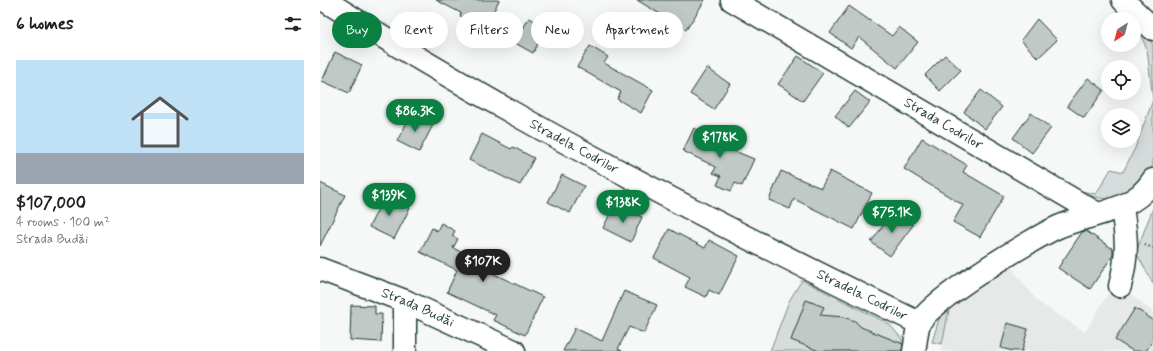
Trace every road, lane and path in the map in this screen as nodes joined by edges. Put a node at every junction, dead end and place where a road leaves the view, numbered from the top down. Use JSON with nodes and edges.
{"nodes":[{"id":1,"x":324,"y":0,"type":"edge"},
{"id":2,"x":732,"y":0,"type":"edge"},
{"id":3,"x":1123,"y":0,"type":"edge"},
{"id":4,"x":1153,"y":29,"type":"edge"},
{"id":5,"x":1153,"y":180,"type":"edge"},
{"id":6,"x":1122,"y":207,"type":"junction"},
{"id":7,"x":1096,"y":213,"type":"junction"},
{"id":8,"x":320,"y":269,"type":"edge"},
{"id":9,"x":1120,"y":286,"type":"dead end"},
{"id":10,"x":405,"y":301,"type":"junction"},
{"id":11,"x":919,"y":323,"type":"junction"},
{"id":12,"x":405,"y":351,"type":"edge"},
{"id":13,"x":514,"y":351,"type":"edge"},
{"id":14,"x":914,"y":351,"type":"edge"}],
"edges":[{"from":1,"to":11,"type":"street","name":"Stradela Codrilor"},
{"from":2,"to":7,"type":"street","name":"Strada Codrilor"},
{"from":3,"to":4,"type":"street"},
{"from":5,"to":6,"type":"street"},
{"from":6,"to":7,"type":"street"},
{"from":6,"to":9,"type":"street"},
{"from":7,"to":11,"type":"street","name":"Stradela Codrilor"},
{"from":8,"to":10,"type":"street","name":"Strada Budăi"},
{"from":10,"to":12,"type":"street"},
{"from":10,"to":13,"type":"street","name":"Strada Budăi"},
{"from":11,"to":14,"type":"street","name":"Stradela Codrilor"}]}
